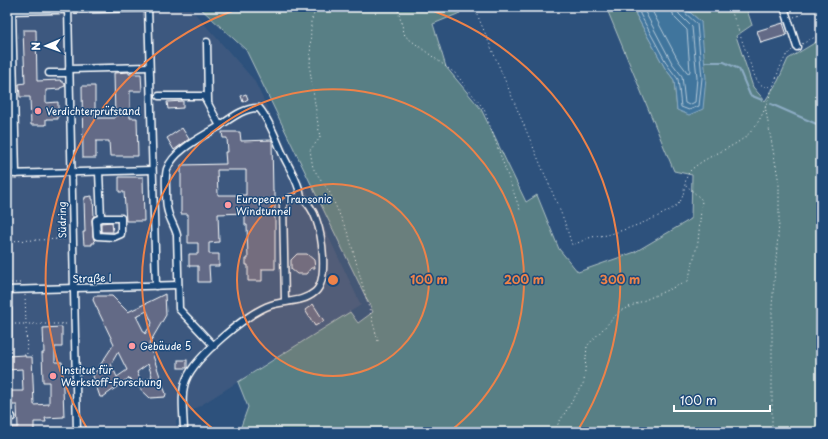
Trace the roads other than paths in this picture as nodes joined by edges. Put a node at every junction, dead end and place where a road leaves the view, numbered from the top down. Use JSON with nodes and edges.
{"nodes":[{"id":1,"x":148,"y":7,"type":"edge"},
{"id":2,"x":784,"y":7,"type":"edge"},
{"id":3,"x":68,"y":8,"type":"edge"},
{"id":4,"x":9,"y":10,"type":"edge"},
{"id":5,"x":207,"y":42,"type":"dead end"},
{"id":6,"x":797,"y":47,"type":"road end"},
{"id":7,"x":149,"y":67,"type":"junction"},
{"id":8,"x":69,"y":71,"type":"junction"},
{"id":9,"x":49,"y":73,"type":"dead end"},
{"id":10,"x":159,"y":96,"type":"dead end"},
{"id":11,"x":209,"y":104,"type":"junction"},
{"id":12,"x":220,"y":126,"type":"junction"},
{"id":13,"x":152,"y":170,"type":"junction"},
{"id":14,"x":100,"y":172,"type":"junction"},
{"id":15,"x":71,"y":173,"type":"junction"},
{"id":16,"x":7,"y":174,"type":"edge"},
{"id":17,"x":16,"y":174,"type":"junction"},
{"id":18,"x":301,"y":197,"type":"junction"},
{"id":19,"x":101,"y":218,"type":"junction"},
{"id":20,"x":156,"y":286,"type":"junction"},
{"id":21,"x":178,"y":286,"type":"junction"},
{"id":22,"x":74,"y":288,"type":"junction"},
{"id":23,"x":7,"y":290,"type":"edge"},
{"id":24,"x":285,"y":301,"type":"junction"},
{"id":25,"x":214,"y":346,"type":"junction"},
{"id":26,"x":77,"y":432,"type":"edge"},
{"id":27,"x":184,"y":432,"type":"edge"}],
"edges":[{"from":1,"to":3,"type":"street"},
{"from":1,"to":7,"type":"street"},
{"from":2,"to":6,"type":"street"},
{"from":3,"to":4,"type":"street"},
{"from":3,"to":8,"type":"street","name":"Südring"},
{"from":4,"to":17,"type":"street"},
{"from":5,"to":11,"type":"street"},
{"from":7,"to":8,"type":"street"},
{"from":7,"to":13,"type":"street"},
{"from":8,"to":9,"type":"street"},
{"from":8,"to":15,"type":"street","name":"Südring"},
{"from":10,"to":11,"type":"street"},
{"from":11,"to":12,"type":"street"},
{"from":12,"to":18,"type":"street"},
{"from":12,"to":21,"type":"street"},
{"from":13,"to":14,"type":"street"},
{"from":13,"to":20,"type":"street"},
{"from":14,"to":15,"type":"street"},
{"from":14,"to":19,"type":"street"},
{"from":15,"to":17,"type":"street"},
{"from":15,"to":22,"type":"street","name":"Südring"},
{"from":16,"to":17,"type":"street"},
{"from":18,"to":24,"type":"street"},
{"from":18,"to":24,"type":"street"},
{"from":19,"to":19,"type":"street"},
{"from":20,"to":21,"type":"street","name":"Straße I"},
{"from":20,"to":22,"type":"street","name":"Straße I"},
{"from":21,"to":25,"type":"street"},
{"from":22,"to":23,"type":"street","name":"Straße I"},
{"from":22,"to":26,"type":"street","name":"Südring"},
{"from":24,"to":25,"type":"street"},
{"from":25,"to":27,"type":"street"}]}
